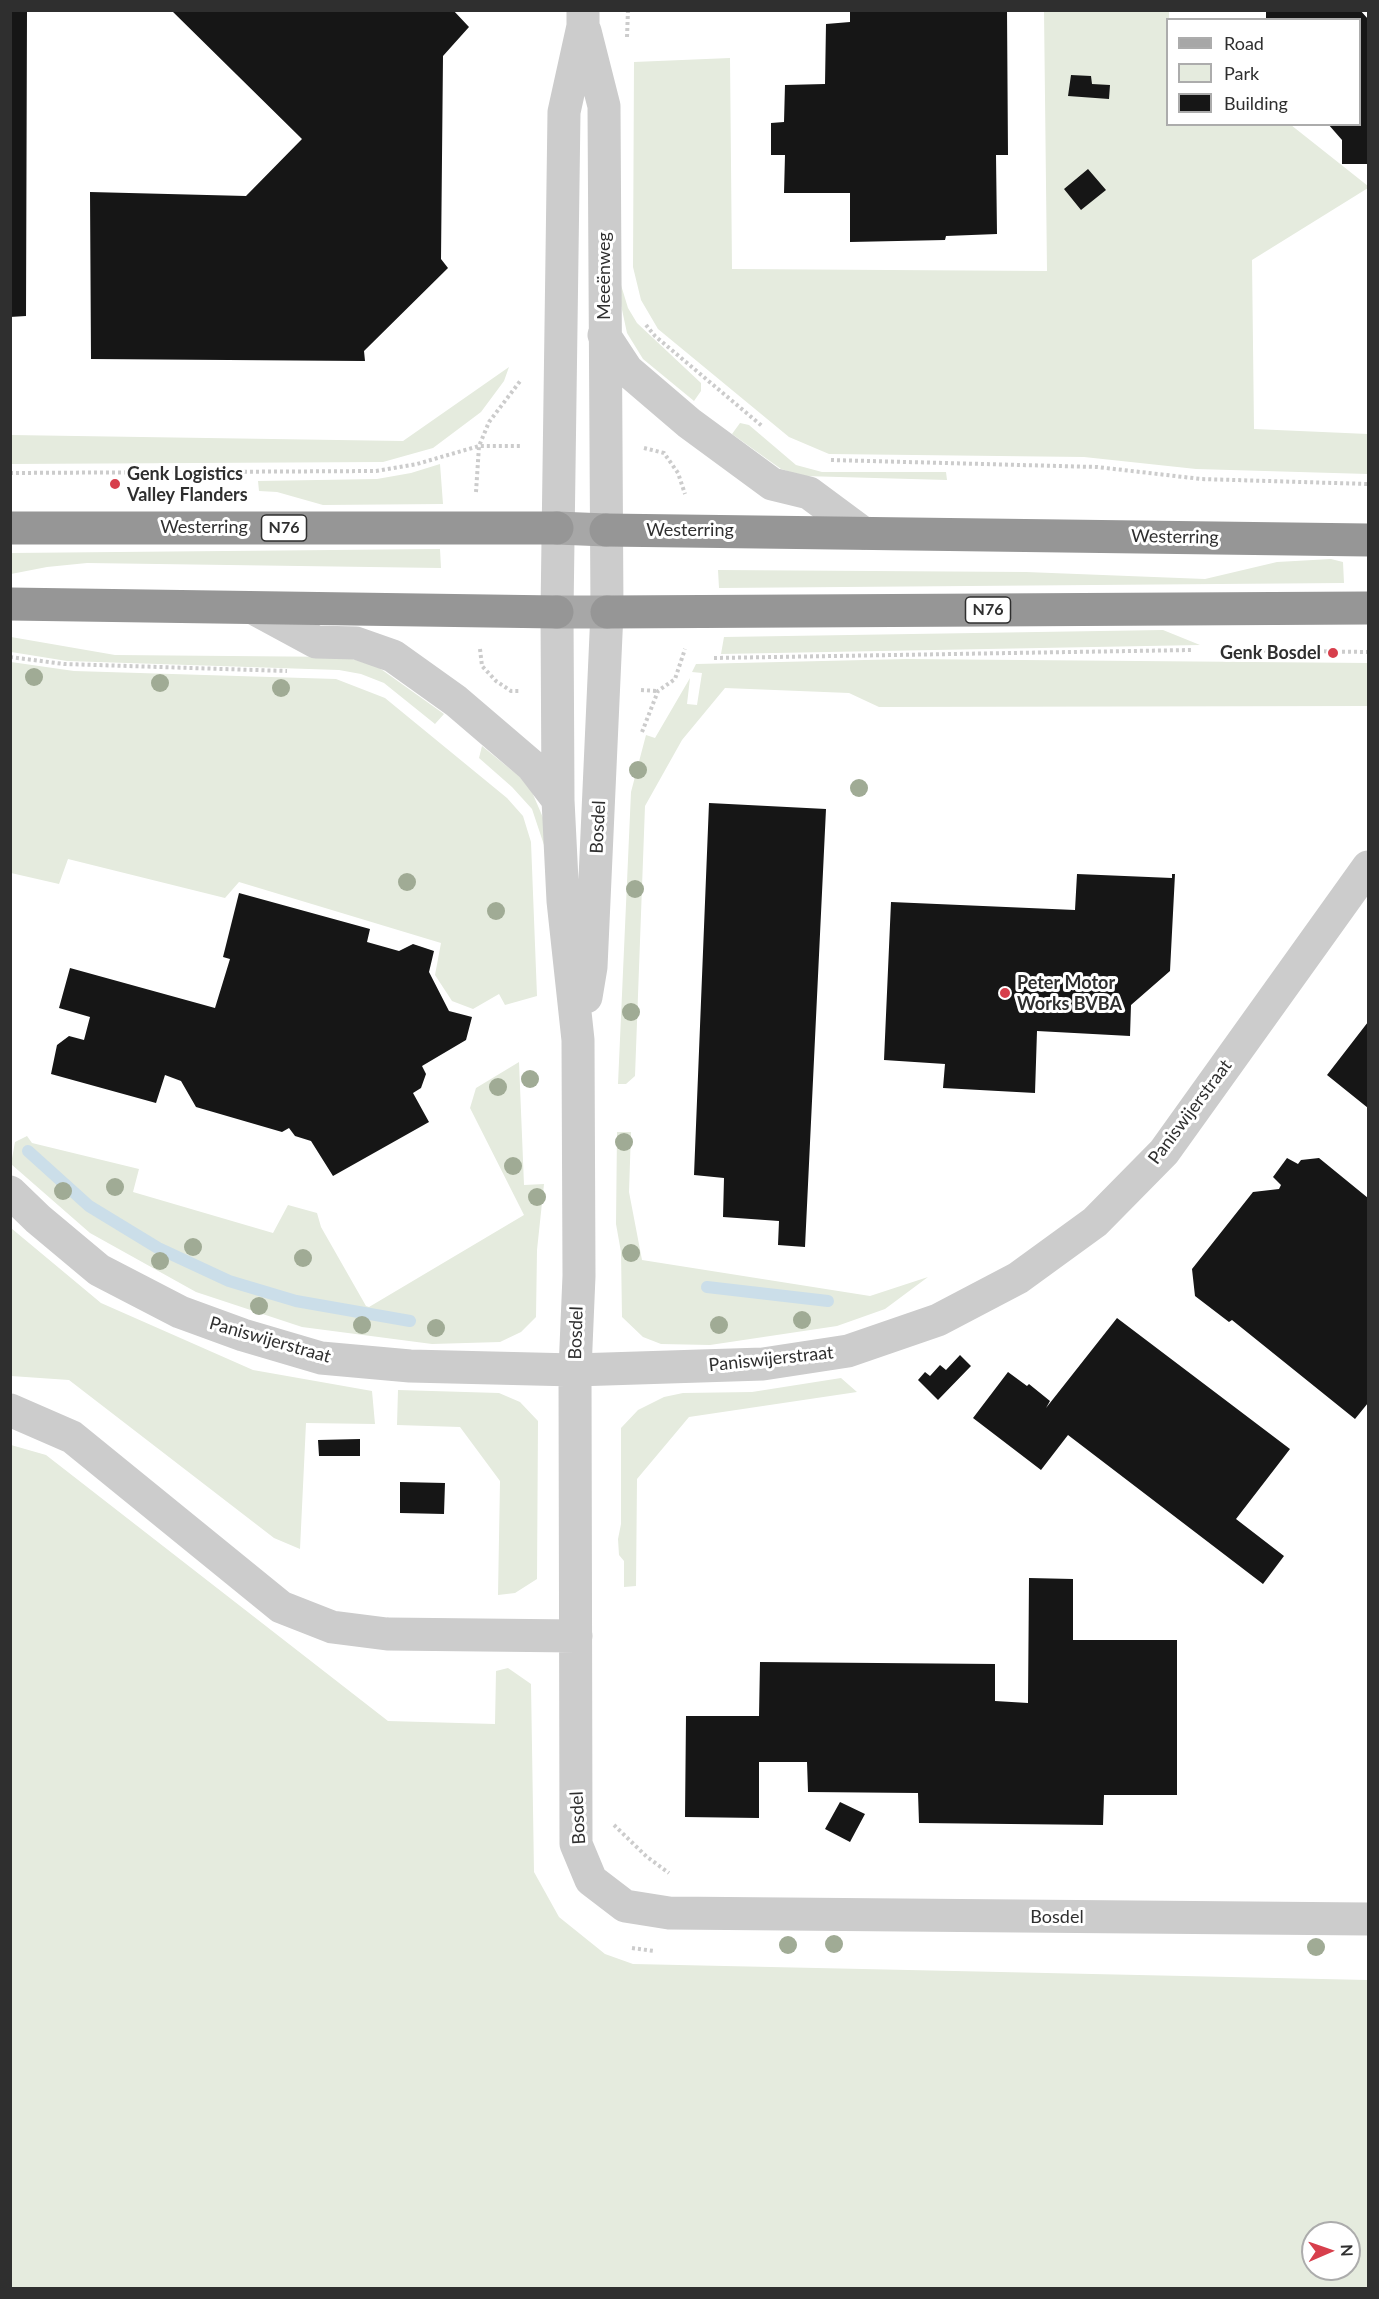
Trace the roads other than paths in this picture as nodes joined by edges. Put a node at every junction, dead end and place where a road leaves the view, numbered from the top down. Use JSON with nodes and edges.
{"nodes":[{"id":1,"x":583,"y":18,"type":"edge"},
{"id":2,"x":604,"y":335,"type":"junction"},
{"id":3,"x":10,"y":528,"type":"edge"},
{"id":4,"x":557,"y":528,"type":"junction"},
{"id":5,"x":606,"y":530,"type":"junction"},
{"id":6,"x":863,"y":532,"type":"junction"},
{"id":7,"x":1368,"y":540,"type":"edge"},
{"id":8,"x":10,"y":604,"type":"edge"},
{"id":9,"x":1368,"y":608,"type":"edge"},
{"id":10,"x":255,"y":609,"type":"junction"},
{"id":11,"x":557,"y":612,"type":"junction"},
{"id":12,"x":607,"y":612,"type":"junction"},
{"id":13,"x":558,"y":800,"type":"junction"},
{"id":14,"x":1368,"y":867,"type":"edge"},
{"id":15,"x":578,"y":1040,"type":"junction"},
{"id":16,"x":10,"y":1192,"type":"edge"},
{"id":17,"x":575,"y":1370,"type":"junction"},
{"id":18,"x":10,"y":1410,"type":"edge"},
{"id":19,"x":576,"y":1636,"type":"junction"},
{"id":20,"x":1368,"y":1919,"type":"edge"}],
"edges":[{"from":1,"to":2,"type":"street","name":"Meeënweg"},
{"from":1,"to":4,"type":"street","name":"Meeënweg"},
{"from":2,"to":5,"type":"street","name":"Meeënweg"},
{"from":2,"to":6,"type":"street"},
{"from":3,"to":4,"type":"highway","name":"Westerring","number":"N76"},
{"from":4,"to":5,"type":"main road","name":"Westerring","number":"N76"},
{"from":4,"to":11,"type":"street","name":"Meeënweg"},
{"from":5,"to":6,"type":"highway","name":"Westerring","number":"N76"},
{"from":5,"to":12,"type":"street","name":"Meeënweg"},
{"from":6,"to":7,"type":"highway","name":"Westerring","number":"N76"},
{"from":8,"to":10,"type":"highway","number":"N76"},
{"from":9,"to":12,"type":"highway","number":"N76"},
{"from":10,"to":11,"type":"highway","number":"N76"},
{"from":10,"to":13,"type":"street"},
{"from":11,"to":12,"type":"main road","number":"N76"},
{"from":11,"to":13,"type":"street","name":"Bosdel"},
{"from":12,"to":15,"type":"street","name":"Bosdel"},
{"from":13,"to":15,"type":"street","name":"Bosdel"},
{"from":14,"to":17,"type":"street","name":"Paniswijerstraat"},
{"from":15,"to":17,"type":"street","name":"Bosdel"},
{"from":16,"to":17,"type":"street","name":"Paniswijerstraat"},
{"from":17,"to":19,"type":"street","name":"Bosdel"},
{"from":18,"to":19,"type":"street"},
{"from":19,"to":20,"type":"street","name":"Bosdel"}]}
